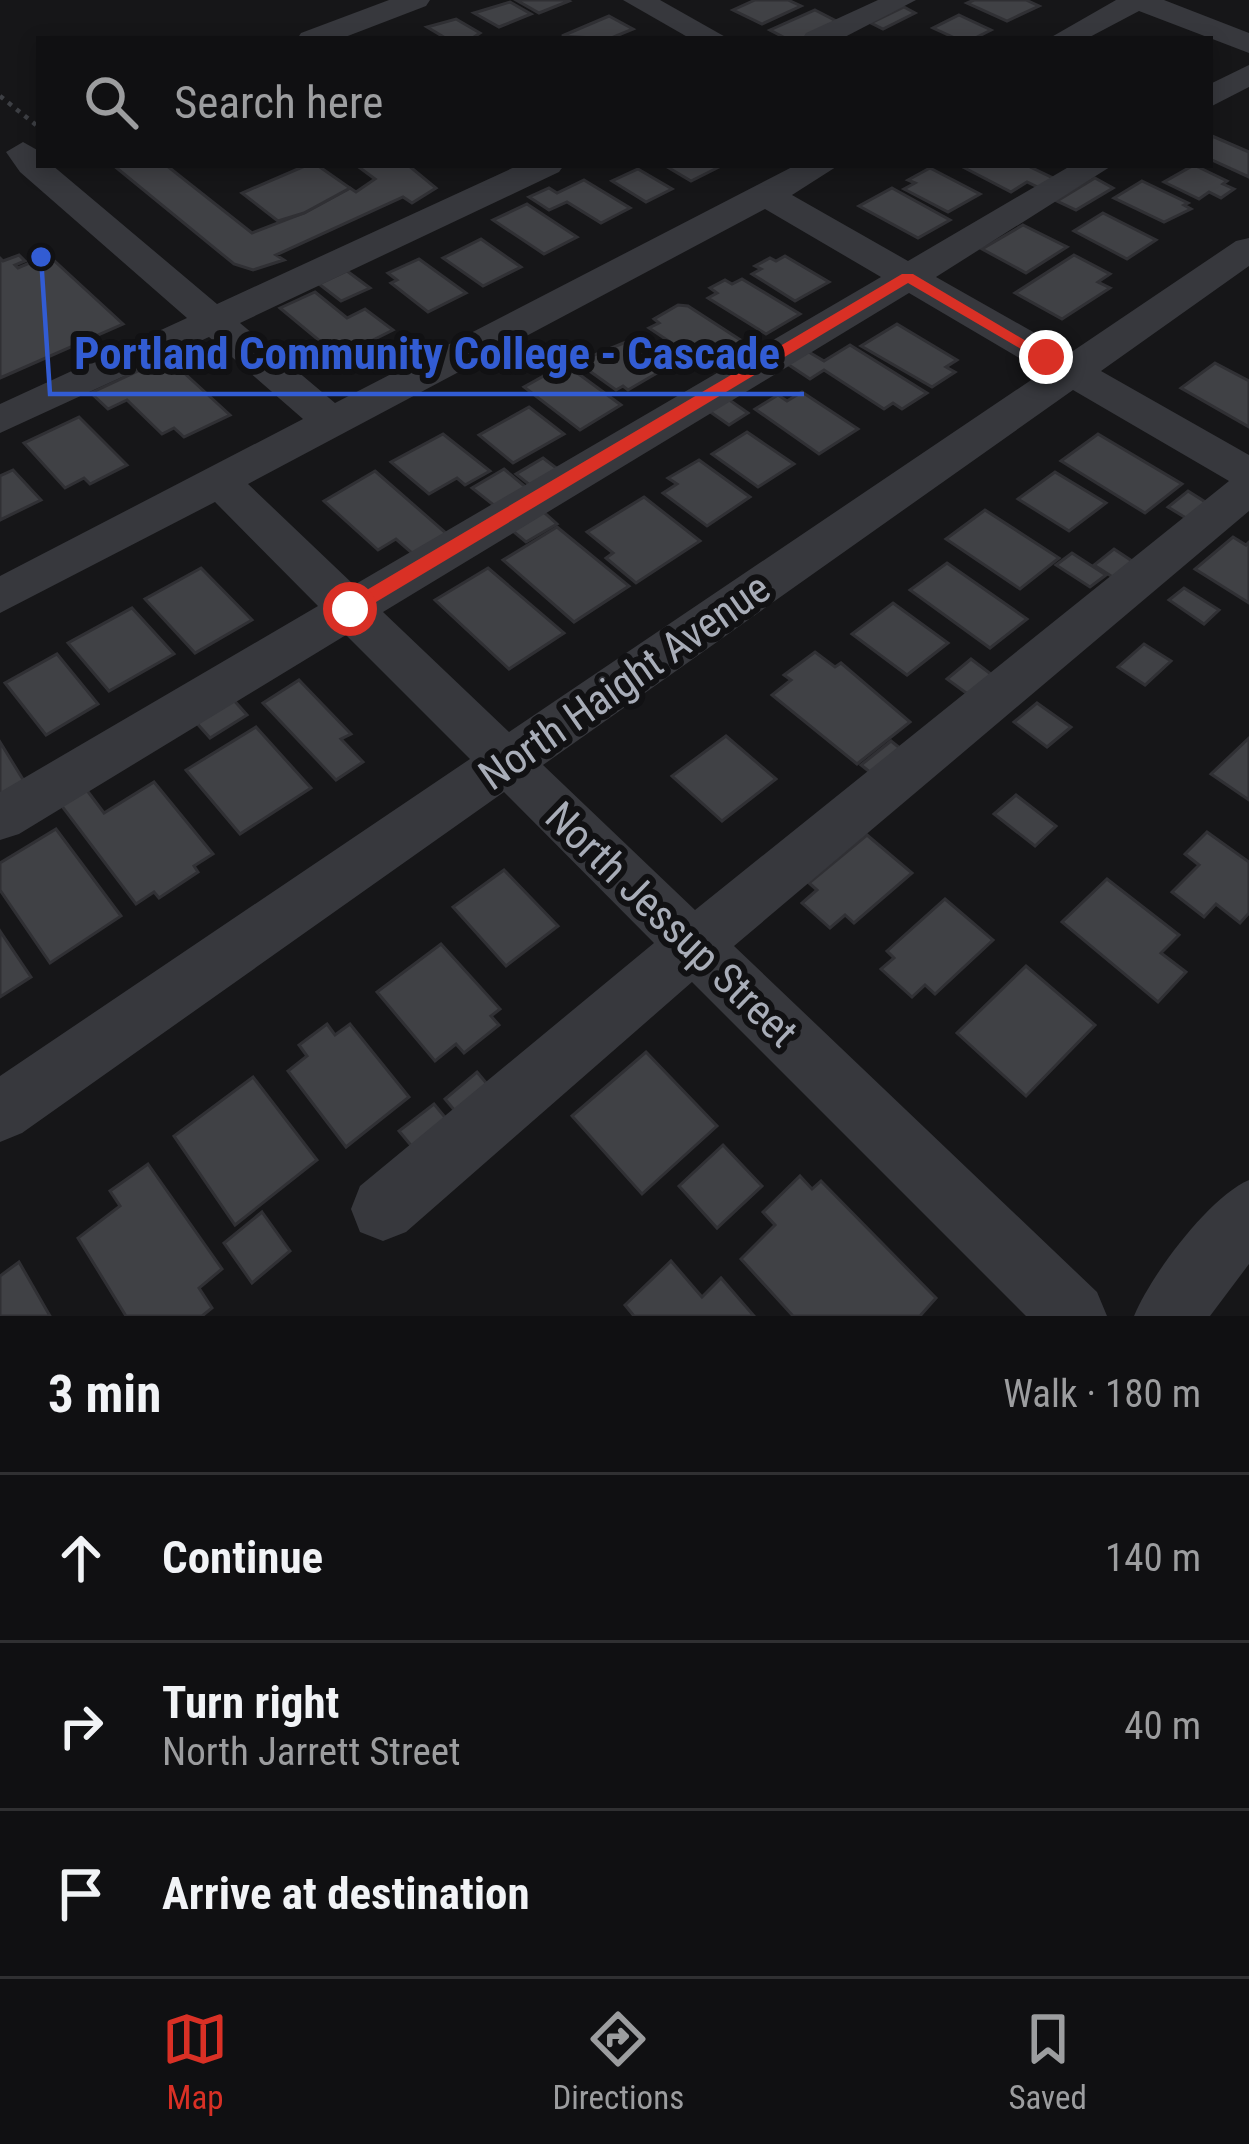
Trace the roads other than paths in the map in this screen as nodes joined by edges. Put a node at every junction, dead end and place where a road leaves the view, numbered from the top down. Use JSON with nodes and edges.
{"nodes":[{"id":1,"x":416,"y":0,"type":"edge"},
{"id":2,"x":637,"y":0,"type":"edge"},
{"id":3,"x":902,"y":0,"type":"edge"},
{"id":4,"x":1138,"y":0,"type":"edge"},
{"id":5,"x":320,"y":36,"type":"edge"},
{"id":6,"x":708,"y":36,"type":"edge"},
{"id":7,"x":824,"y":36,"type":"edge"},
{"id":8,"x":1069,"y":36,"type":"edge"},
{"id":9,"x":1249,"y":44,"type":"edge"},
{"id":10,"x":1249,"y":74,"type":"edge"},
{"id":11,"x":1213,"y":95,"type":"edge"},
{"id":12,"x":49,"y":168,"type":"edge"},
{"id":13,"x":816,"y":168,"type":"edge"},
{"id":14,"x":1091,"y":168,"type":"edge"},
{"id":15,"x":520,"y":170,"type":"edge"},
{"id":16,"x":765,"y":194,"type":"junction"},
{"id":17,"x":1249,"y":249,"type":"edge"},
{"id":18,"x":908,"y":277,"type":"junction"},
{"id":19,"x":213,"y":321,"type":"junction"},
{"id":20,"x":1072,"y":372,"type":"junction"},
{"id":21,"x":0,"y":420,"type":"edge"},
{"id":22,"x":332,"y":422,"type":"junction"},
{"id":23,"x":1249,"y":474,"type":"edge"},
{"id":24,"x":219,"y":481,"type":"junction"},
{"id":25,"x":1249,"y":488,"type":"edge"},
{"id":26,"x":0,"y":596,"type":"edge"},
{"id":27,"x":350,"y":609,"type":"junction"},
{"id":28,"x":506,"y":762,"type":"junction"},
{"id":29,"x":0,"y":818,"type":"edge"},
{"id":30,"x":694,"y":944,"type":"junction"},
{"id":31,"x":0,"y":1112,"type":"edge"},
{"id":32,"x":382,"y":1209,"type":"dead end"},
{"id":33,"x":1249,"y":1212,"type":"edge"},
{"id":34,"x":1073,"y":1316,"type":"edge"},
{"id":35,"x":1168,"y":1316,"type":"edge"}],
"edges":[{"from":1,"to":5,"type":"street"},
{"from":2,"to":6,"type":"street"},
{"from":3,"to":7,"type":"street"},
{"from":4,"to":8,"type":"street"},
{"from":4,"to":9,"type":"street"},
{"from":10,"to":11,"type":"street"},
{"from":12,"to":19,"type":"street"},
{"from":13,"to":16,"type":"street"},
{"from":14,"to":18,"type":"street"},
{"from":15,"to":19,"type":"street"},
{"from":16,"to":18,"type":"street"},
{"from":16,"to":22,"type":"street"},
{"from":17,"to":20,"type":"street","name":"North Haight Avenue"},
{"from":18,"to":20,"type":"street"},
{"from":18,"to":27,"type":"street"},
{"from":19,"to":21,"type":"street"},
{"from":19,"to":22,"type":"street"},
{"from":20,"to":23,"type":"street"},
{"from":20,"to":28,"type":"street","name":"North Haight Avenue"},
{"from":22,"to":24,"type":"street"},
{"from":24,"to":26,"type":"street"},
{"from":24,"to":27,"type":"street","name":"North Jessup Street"},
{"from":25,"to":30,"type":"street"},
{"from":27,"to":28,"type":"street","name":"North Jessup Street"},
{"from":27,"to":29,"type":"street"},
{"from":28,"to":30,"type":"street","name":"North Jessup Street"},
{"from":28,"to":31,"type":"street","name":"North Haight Avenue"},
{"from":30,"to":32,"type":"street"},
{"from":30,"to":34,"type":"street","name":"North Jessup Street"},
{"from":33,"to":35,"type":"street"}]}
